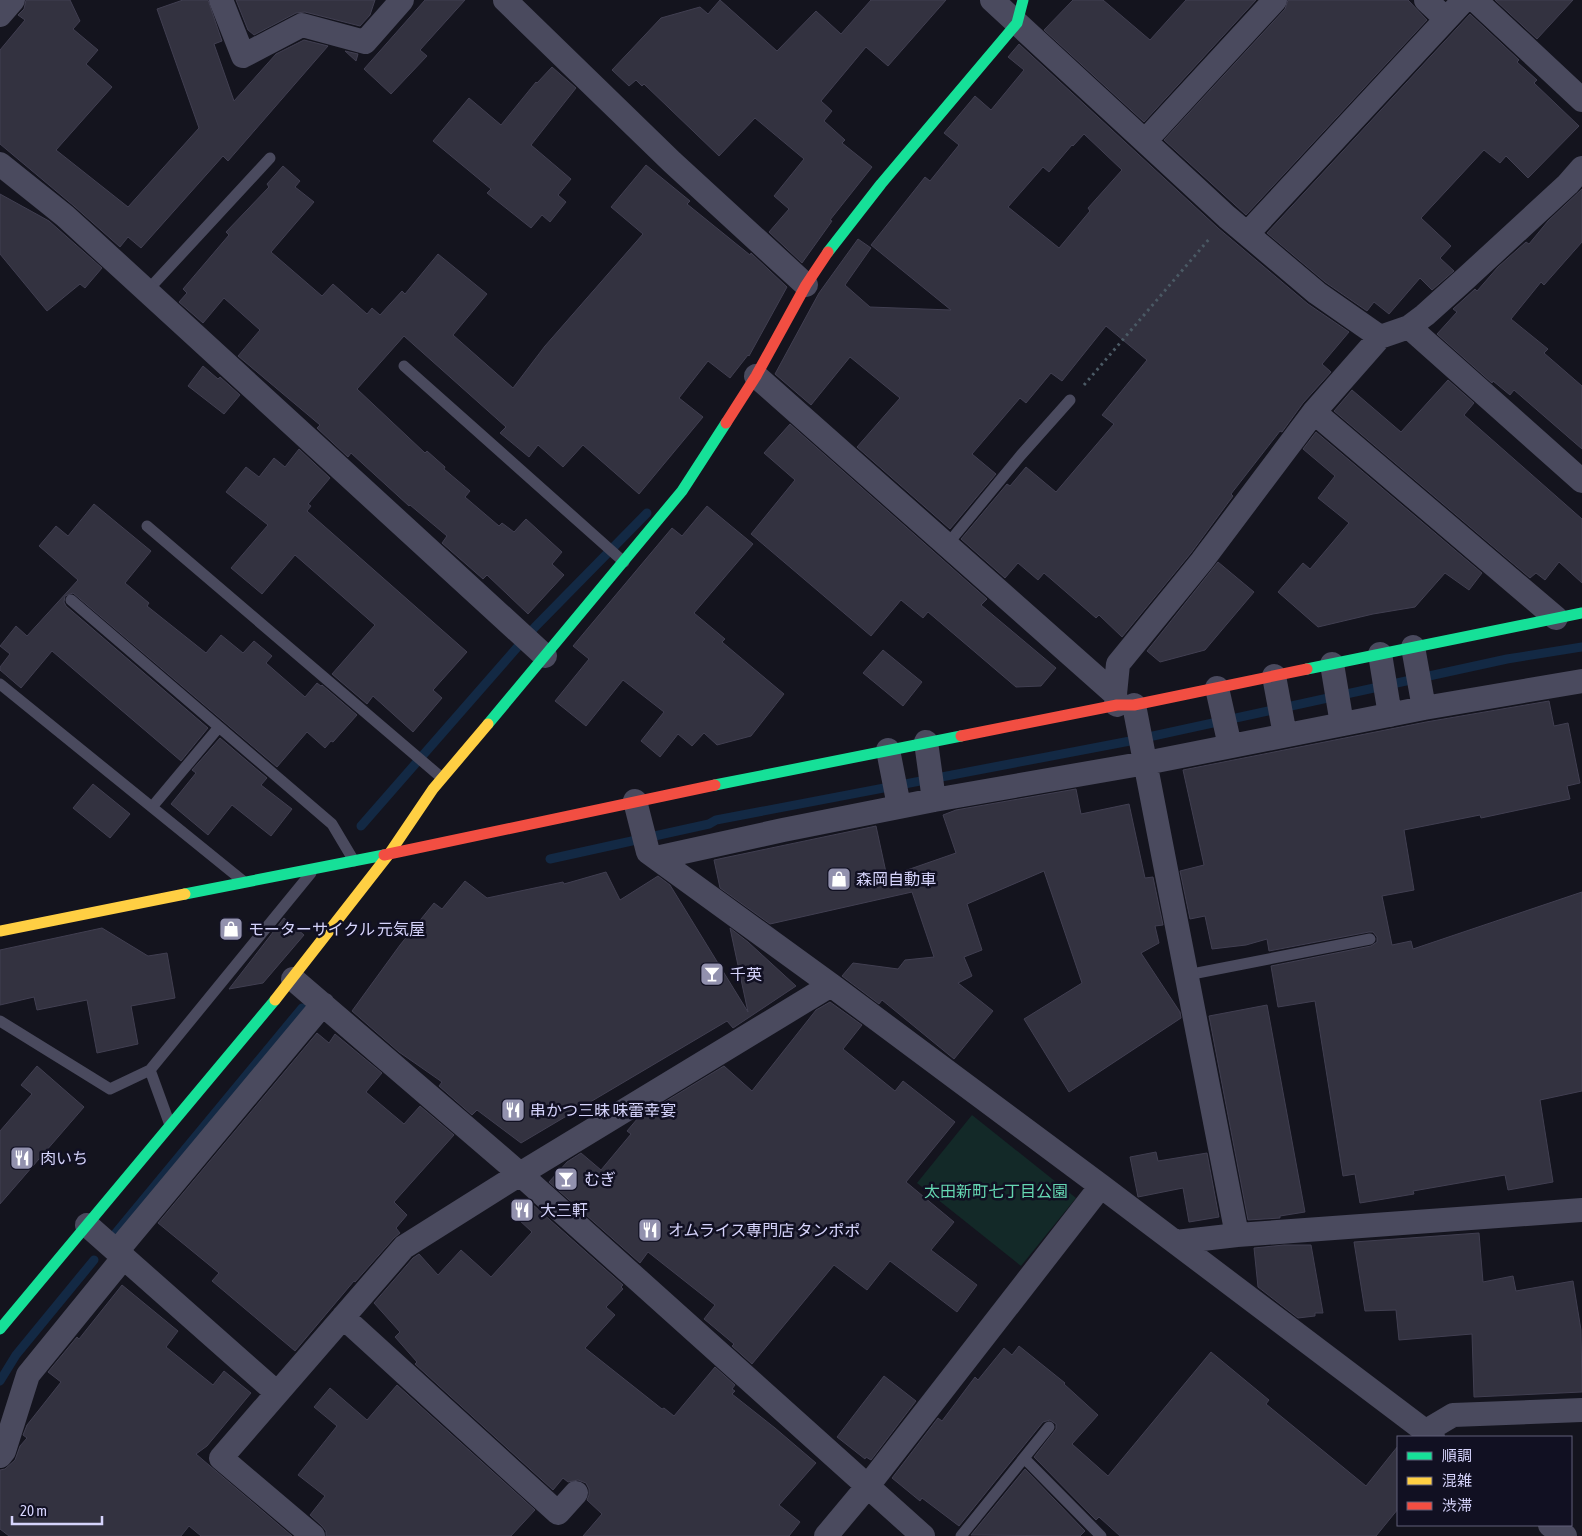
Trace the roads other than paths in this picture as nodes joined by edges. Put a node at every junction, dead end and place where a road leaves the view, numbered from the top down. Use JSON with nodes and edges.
{"nodes":[{"id":1,"x":13,"y":0,"type":"edge"},
{"id":2,"x":221,"y":0,"type":"edge"},
{"id":3,"x":402,"y":0,"type":"edge"},
{"id":4,"x":505,"y":0,"type":"edge"},
{"id":5,"x":992,"y":0,"type":"edge"},
{"id":6,"x":1023,"y":0,"type":"edge"},
{"id":7,"x":1275,"y":0,"type":"edge"},
{"id":8,"x":1426,"y":0,"type":"edge"},
{"id":9,"x":1464,"y":0,"type":"edge"},
{"id":10,"x":1475,"y":0,"type":"edge"},
{"id":11,"x":0,"y":15,"type":"edge"},
{"id":12,"x":1446,"y":19,"type":"junction"},
{"id":13,"x":1017,"y":23,"type":"junction"},
{"id":14,"x":1582,"y":100,"type":"edge"},
{"id":15,"x":1146,"y":140,"type":"junction"},
{"id":16,"x":270,"y":158,"type":"dead end"},
{"id":17,"x":0,"y":164,"type":"edge"},
{"id":18,"x":1582,"y":168,"type":"edge"},
{"id":19,"x":1247,"y":234,"type":"junction"},
{"id":20,"x":806,"y":285,"type":"junction"},
{"id":21,"x":147,"y":291,"type":"junction"},
{"id":22,"x":1409,"y":327,"type":"junction"},
{"id":23,"x":1380,"y":337,"type":"junction"},
{"id":24,"x":404,"y":366,"type":"dead end"},
{"id":25,"x":756,"y":376,"type":"junction"},
{"id":26,"x":1070,"y":400,"type":"road end"},
{"id":27,"x":1314,"y":412,"type":"junction"},
{"id":28,"x":1582,"y":481,"type":"edge"},
{"id":29,"x":147,"y":526,"type":"dead end"},
{"id":30,"x":946,"y":546,"type":"junction"},
{"id":31,"x":619,"y":558,"type":"junction"},
{"id":32,"x":71,"y":600,"type":"dead end"},
{"id":33,"x":1582,"y":613,"type":"edge"},
{"id":34,"x":1556,"y":618,"type":"junction"},
{"id":35,"x":1413,"y":647,"type":"junction"},
{"id":36,"x":540,"y":651,"type":"junction"},
{"id":37,"x":1382,"y":666,"type":"junction"},
{"id":38,"x":1334,"y":676,"type":"junction"},
{"id":39,"x":1582,"y":681,"type":"edge"},
{"id":40,"x":0,"y":684,"type":"edge"},
{"id":41,"x":1276,"y":687,"type":"junction"},
{"id":42,"x":1220,"y":699,"type":"junction"},
{"id":43,"x":1126,"y":708,"type":"junction"},
{"id":44,"x":1424,"y":708,"type":"junction"},
{"id":45,"x":1390,"y":715,"type":"junction"},
{"id":46,"x":1342,"y":724,"type":"junction"},
{"id":47,"x":219,"y":727,"type":"junction"},
{"id":48,"x":1284,"y":735,"type":"junction"},
{"id":49,"x":926,"y":742,"type":"junction"},
{"id":50,"x":1230,"y":746,"type":"junction"},
{"id":51,"x":888,"y":750,"type":"junction"},
{"id":52,"x":1146,"y":763,"type":"junction"},
{"id":53,"x":442,"y":778,"type":"junction"},
{"id":54,"x":934,"y":800,"type":"junction"},
{"id":55,"x":900,"y":806,"type":"junction"},
{"id":56,"x":152,"y":808,"type":"junction"},
{"id":57,"x":638,"y":812,"type":"junction"},
{"id":58,"x":389,"y":854,"type":"junction"},
{"id":59,"x":652,"y":855,"type":"junction"},
{"id":60,"x":354,"y":861,"type":"junction"},
{"id":61,"x":316,"y":868,"type":"junction"},
{"id":62,"x":245,"y":882,"type":"junction"},
{"id":63,"x":0,"y":931,"type":"edge"},
{"id":64,"x":1370,"y":939,"type":"dead end"},
{"id":65,"x":1187,"y":975,"type":"junction"},
{"id":66,"x":293,"y":979,"type":"junction"},
{"id":67,"x":831,"y":985,"type":"junction"},
{"id":68,"x":322,"y":1004,"type":"junction"},
{"id":69,"x":0,"y":1021,"type":"edge"},
{"id":70,"x":150,"y":1070,"type":"junction"},
{"id":71,"x":170,"y":1125,"type":"junction"},
{"id":72,"x":520,"y":1174,"type":"junction"},
{"id":73,"x":1101,"y":1186,"type":"junction"},
{"id":74,"x":1582,"y":1210,"type":"edge"},
{"id":75,"x":87,"y":1225,"type":"junction"},
{"id":76,"x":1237,"y":1235,"type":"junction"},
{"id":77,"x":1176,"y":1242,"type":"junction"},
{"id":78,"x":120,"y":1254,"type":"junction"},
{"id":79,"x":343,"y":1317,"type":"junction"},
{"id":80,"x":0,"y":1329,"type":"edge"},
{"id":81,"x":277,"y":1393,"type":"junction"},
{"id":82,"x":1582,"y":1410,"type":"edge"},
{"id":83,"x":1049,"y":1427,"type":"dead end"},
{"id":84,"x":1430,"y":1434,"type":"edge"},
{"id":85,"x":0,"y":1456,"type":"edge"},
{"id":86,"x":1024,"y":1458,"type":"junction"},
{"id":87,"x":867,"y":1486,"type":"junction"},
{"id":88,"x":576,"y":1493,"type":"dead end"},
{"id":89,"x":1551,"y":1526,"type":"edge"},
{"id":90,"x":313,"y":1536,"type":"edge"},
{"id":91,"x":826,"y":1536,"type":"edge"},
{"id":92,"x":923,"y":1536,"type":"edge"},
{"id":93,"x":961,"y":1536,"type":"edge"},
{"id":94,"x":1101,"y":1536,"type":"edge"},
{"id":95,"x":1565,"y":1536,"type":"edge"}],
"edges":[{"from":1,"to":11,"type":"street"},
{"from":2,"to":3,"type":"street"},
{"from":4,"to":20,"type":"street"},
{"from":5,"to":13,"type":"street"},
{"from":6,"to":13,"type":"street"},
{"from":7,"to":15,"type":"street"},
{"from":8,"to":12,"type":"street"},
{"from":9,"to":12,"type":"street"},
{"from":10,"to":14,"type":"street"},
{"from":12,"to":19,"type":"street"},
{"from":13,"to":15,"type":"street"},
{"from":13,"to":20,"type":"street"},
{"from":15,"to":19,"type":"street"},
{"from":16,"to":21,"type":"lane"},
{"from":17,"to":21,"type":"street"},
{"from":18,"to":22,"type":"street"},
{"from":19,"to":23,"type":"street"},
{"from":20,"to":25,"type":"street"},
{"from":21,"to":36,"type":"street"},
{"from":22,"to":23,"type":"street"},
{"from":22,"to":28,"type":"street"},
{"from":23,"to":27,"type":"street"},
{"from":24,"to":31,"type":"lane"},
{"from":25,"to":30,"type":"street"},
{"from":25,"to":31,"type":"street"},
{"from":26,"to":30,"type":"lane"},
{"from":27,"to":34,"type":"street"},
{"from":27,"to":43,"type":"street"},
{"from":29,"to":53,"type":"lane"},
{"from":30,"to":43,"type":"street"},
{"from":31,"to":36,"type":"street"},
{"from":32,"to":47,"type":"lane"},
{"from":33,"to":34,"type":"street"},
{"from":34,"to":35,"type":"street"},
{"from":35,"to":37,"type":"street"},
{"from":35,"to":44,"type":"street"},
{"from":36,"to":53,"type":"street"},
{"from":37,"to":38,"type":"street"},
{"from":37,"to":45,"type":"street"},
{"from":38,"to":41,"type":"street"},
{"from":38,"to":46,"type":"street"},
{"from":39,"to":44,"type":"street"},
{"from":40,"to":56,"type":"lane"},
{"from":41,"to":42,"type":"street"},
{"from":41,"to":48,"type":"street"},
{"from":42,"to":43,"type":"street"},
{"from":42,"to":50,"type":"street"},
{"from":43,"to":49,"type":"street"},
{"from":43,"to":52,"type":"street"},
{"from":44,"to":45,"type":"street"},
{"from":45,"to":46,"type":"street"},
{"from":46,"to":48,"type":"street"},
{"from":47,"to":56,"type":"lane"},
{"from":47,"to":60,"type":"lane"},
{"from":48,"to":50,"type":"street"},
{"from":49,"to":51,"type":"street"},
{"from":49,"to":54,"type":"street"},
{"from":50,"to":52,"type":"street"},
{"from":51,"to":55,"type":"street"},
{"from":51,"to":57,"type":"street"},
{"from":52,"to":54,"type":"street"},
{"from":52,"to":65,"type":"street"},
{"from":53,"to":58,"type":"street"},
{"from":54,"to":55,"type":"street"},
{"from":55,"to":59,"type":"street"},
{"from":56,"to":62,"type":"lane"},
{"from":57,"to":58,"type":"street"},
{"from":57,"to":59,"type":"street"},
{"from":58,"to":60,"type":"street"},
{"from":58,"to":66,"type":"street"},
{"from":59,"to":67,"type":"street"},
{"from":60,"to":61,"type":"street"},
{"from":61,"to":62,"type":"street"},
{"from":61,"to":70,"type":"lane"},
{"from":62,"to":63,"type":"street"},
{"from":64,"to":65,"type":"lane"},
{"from":65,"to":76,"type":"street"},
{"from":66,"to":68,"type":"street"},
{"from":66,"to":71,"type":"street"},
{"from":67,"to":72,"type":"street"},
{"from":67,"to":73,"type":"street"},
{"from":68,"to":72,"type":"street"},
{"from":68,"to":78,"type":"street"},
{"from":69,"to":70,"type":"lane"},
{"from":70,"to":71,"type":"lane"},
{"from":71,"to":75,"type":"street"},
{"from":72,"to":79,"type":"street"},
{"from":72,"to":87,"type":"street"},
{"from":73,"to":77,"type":"street"},
{"from":73,"to":87,"type":"street"},
{"from":74,"to":76,"type":"street"},
{"from":75,"to":78,"type":"street"},
{"from":75,"to":80,"type":"street"},
{"from":76,"to":77,"type":"street"},
{"from":77,"to":84,"type":"street"},
{"from":78,"to":81,"type":"street"},
{"from":78,"to":85,"type":"street"},
{"from":79,"to":81,"type":"street"},
{"from":79,"to":88,"type":"street"},
{"from":81,"to":90,"type":"street"},
{"from":82,"to":84,"type":"street"},
{"from":83,"to":86,"type":"lane"},
{"from":86,"to":93,"type":"lane"},
{"from":86,"to":94,"type":"lane"},
{"from":87,"to":91,"type":"street"},
{"from":87,"to":92,"type":"street"},
{"from":89,"to":95,"type":"street"}]}
